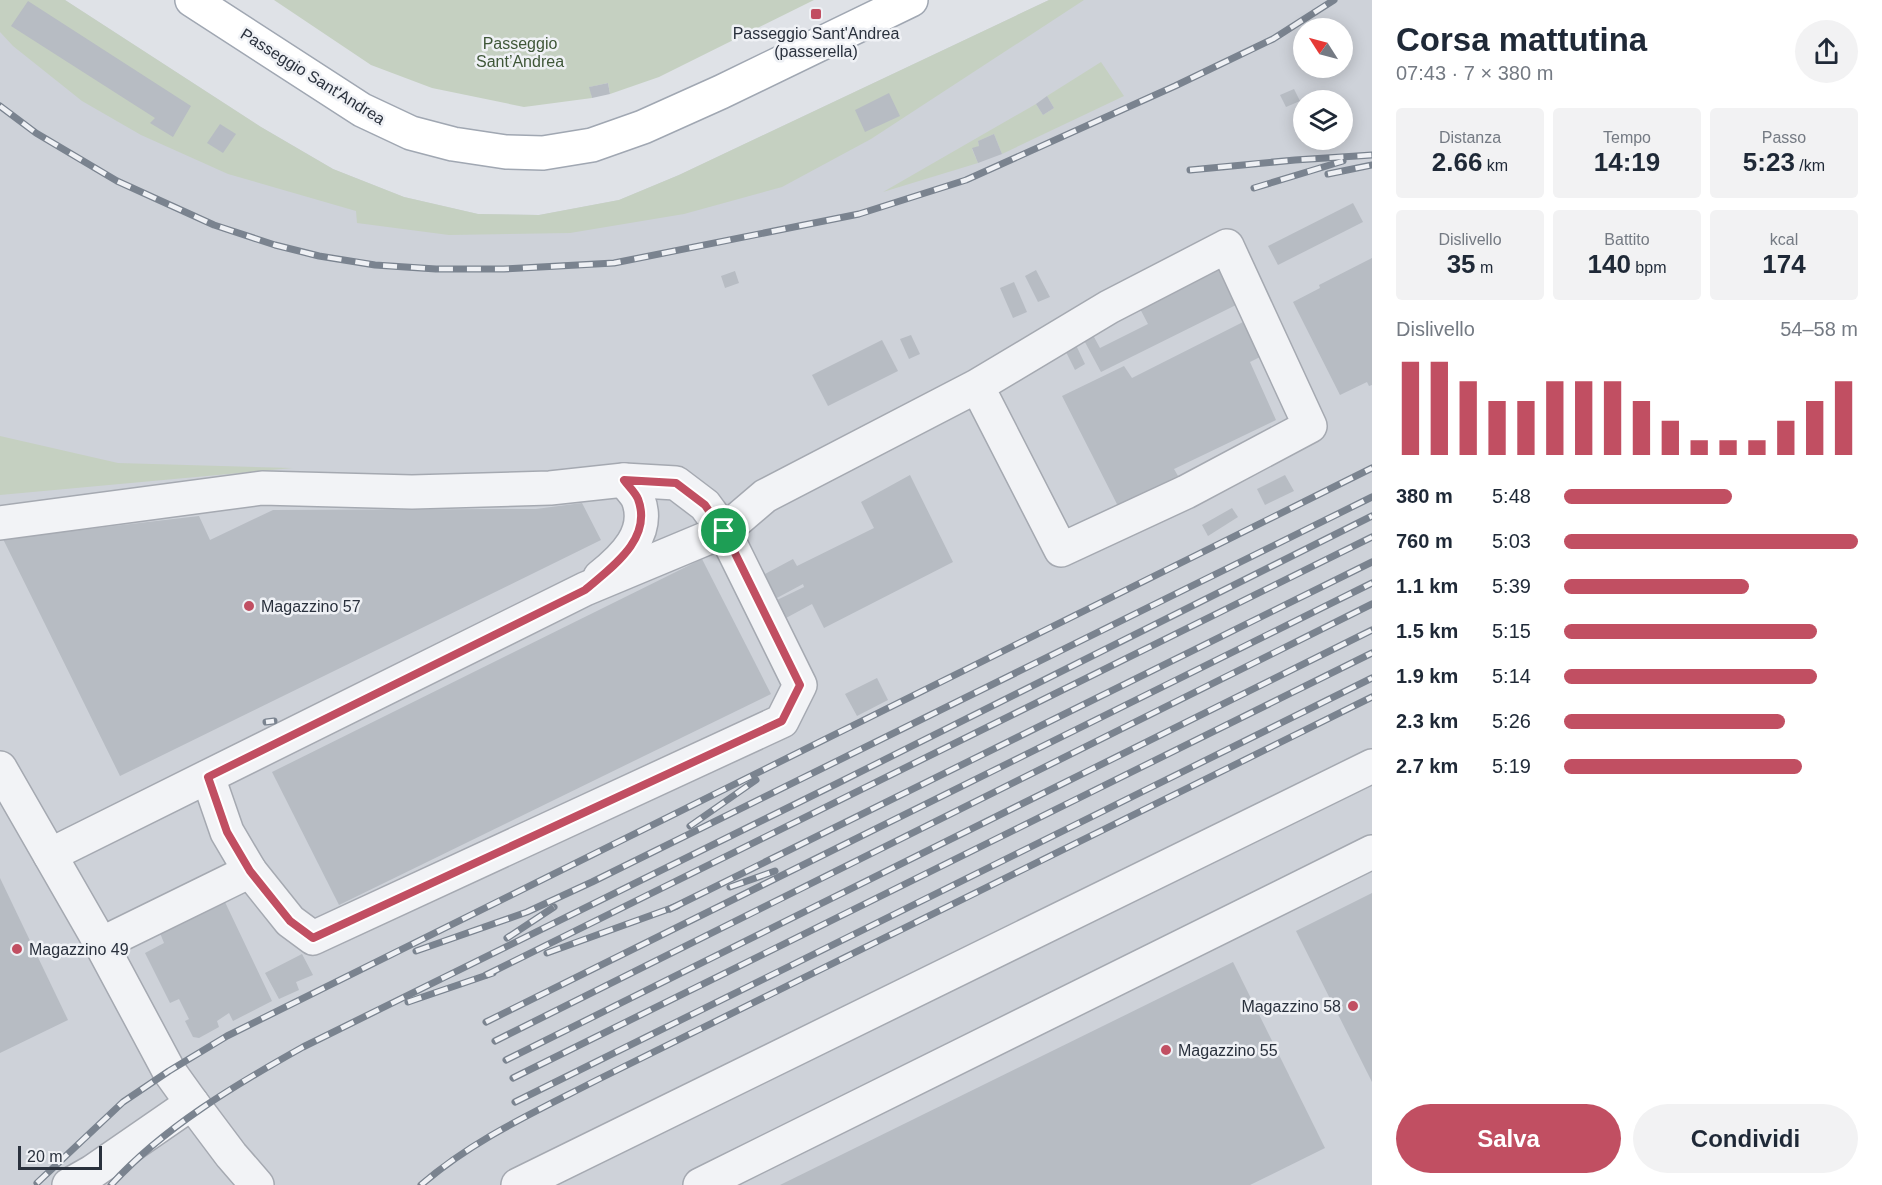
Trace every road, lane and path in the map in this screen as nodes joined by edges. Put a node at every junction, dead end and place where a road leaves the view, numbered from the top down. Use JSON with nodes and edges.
{"nodes":[{"id":1,"x":192,"y":0,"type":"edge"},
{"id":2,"x":911,"y":0,"type":"edge"},
{"id":3,"x":977,"y":386,"type":"junction"},
{"id":4,"x":624,"y":480,"type":"junction"},
{"id":5,"x":0,"y":523,"type":"edge"},
{"id":6,"x":724,"y":531,"type":"junction"},
{"id":7,"x":585,"y":590,"type":"junction"},
{"id":8,"x":1372,"y":766,"type":"edge"},
{"id":9,"x":0,"y":768,"type":"edge"},
{"id":10,"x":208,"y":777,"type":"junction"},
{"id":11,"x":1372,"y":852,"type":"edge"},
{"id":12,"x":50,"y":855,"type":"junction"},
{"id":13,"x":250,"y":871,"type":"junction"},
{"id":14,"x":101,"y":944,"type":"junction"},
{"id":15,"x":192,"y":1104,"type":"junction"},
{"id":16,"x":69,"y":1185,"type":"edge"},
{"id":17,"x":257,"y":1185,"type":"edge"},
{"id":18,"x":518,"y":1185,"type":"edge"},
{"id":19,"x":700,"y":1185,"type":"edge"}],
"edges":[{"from":1,"to":2,"type":"main road","name":"Passeggio Sant'Andrea"},
{"from":3,"to":3,"type":"street"},
{"from":3,"to":6,"type":"street"},
{"from":4,"to":5,"type":"street"},
{"from":4,"to":6,"type":"street"},
{"from":4,"to":7,"type":"street"},
{"from":6,"to":7,"type":"street"},
{"from":6,"to":13,"type":"street"},
{"from":7,"to":10,"type":"street"},
{"from":8,"to":18,"type":"street"},
{"from":9,"to":12,"type":"street"},
{"from":10,"to":12,"type":"street"},
{"from":10,"to":13,"type":"street"},
{"from":11,"to":19,"type":"street"},
{"from":12,"to":14,"type":"street"},
{"from":13,"to":14,"type":"street"},
{"from":14,"to":15,"type":"street"},
{"from":15,"to":16,"type":"street"},
{"from":15,"to":17,"type":"street"}]}
